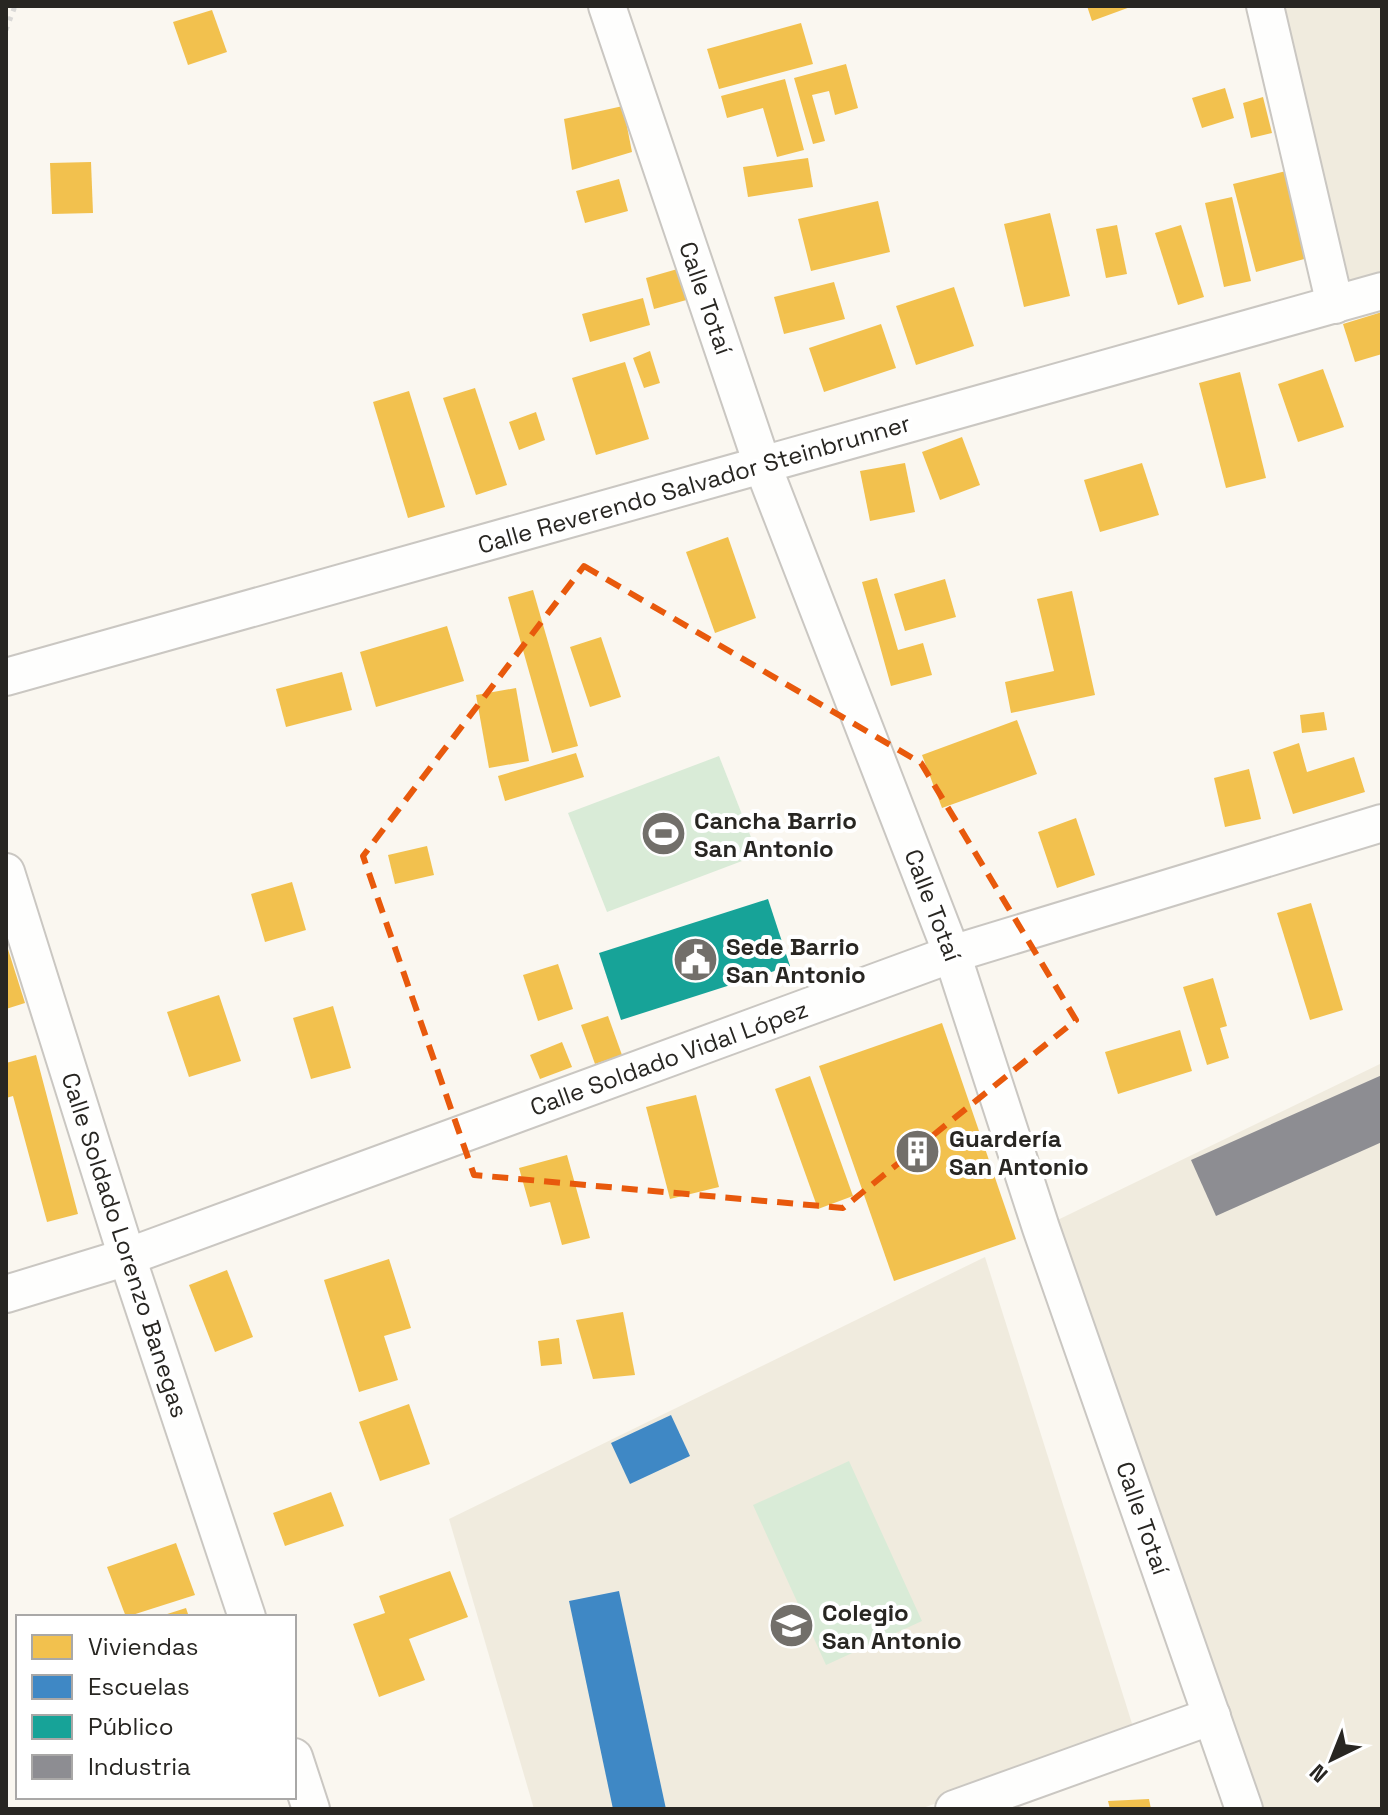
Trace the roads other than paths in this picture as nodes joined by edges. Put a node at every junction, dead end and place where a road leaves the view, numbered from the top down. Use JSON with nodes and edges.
{"nodes":[{"id":1,"x":607,"y":6,"type":"edge"},
{"id":2,"x":1265,"y":6,"type":"edge"},
{"id":3,"x":1382,"y":291,"type":"edge"},
{"id":4,"x":1335,"y":305,"type":"junction"},
{"id":5,"x":762,"y":464,"type":"junction"},
{"id":6,"x":6,"y":677,"type":"edge"},
{"id":7,"x":1382,"y":823,"type":"edge"},
{"id":8,"x":6,"y":872,"type":"edge"},
{"id":9,"x":952,"y":954,"type":"junction"},
{"id":10,"x":127,"y":1257,"type":"junction"},
{"id":11,"x":6,"y":1294,"type":"edge"},
{"id":12,"x":246,"y":1615,"type":"edge"},
{"id":13,"x":1212,"y":1716,"type":"junction"},
{"id":14,"x":296,"y":1763,"type":"edge"},
{"id":15,"x":311,"y":1809,"type":"edge"},
{"id":16,"x":954,"y":1809,"type":"edge"},
{"id":17,"x":1244,"y":1809,"type":"edge"}],
"edges":[{"from":1,"to":5,"type":"street","name":"Calle Totaí"},
{"from":2,"to":4,"type":"street"},
{"from":3,"to":4,"type":"street","name":"Calle Reverendo Salvador Steinbrunner"},
{"from":4,"to":5,"type":"street","name":"Calle Reverendo Salvador Steinbrunner"},
{"from":5,"to":6,"type":"street","name":"Calle Reverendo Salvador Steinbrunner"},
{"from":5,"to":9,"type":"street","name":"Calle Totaí"},
{"from":7,"to":9,"type":"street","name":"Calle Soldado Vidal López"},
{"from":8,"to":10,"type":"street","name":"Calle Soldado Lorenzo Banegas"},
{"from":9,"to":10,"type":"street","name":"Calle Soldado Vidal López"},
{"from":9,"to":13,"type":"street","name":"Calle Totaí"},
{"from":10,"to":11,"type":"street","name":"Calle Soldado Vidal López"},
{"from":10,"to":12,"type":"street","name":"Calle Soldado Lorenzo Banegas"},
{"from":13,"to":16,"type":"street"},
{"from":13,"to":17,"type":"street","name":"Calle Totaí"},
{"from":14,"to":15,"type":"street"}]}
